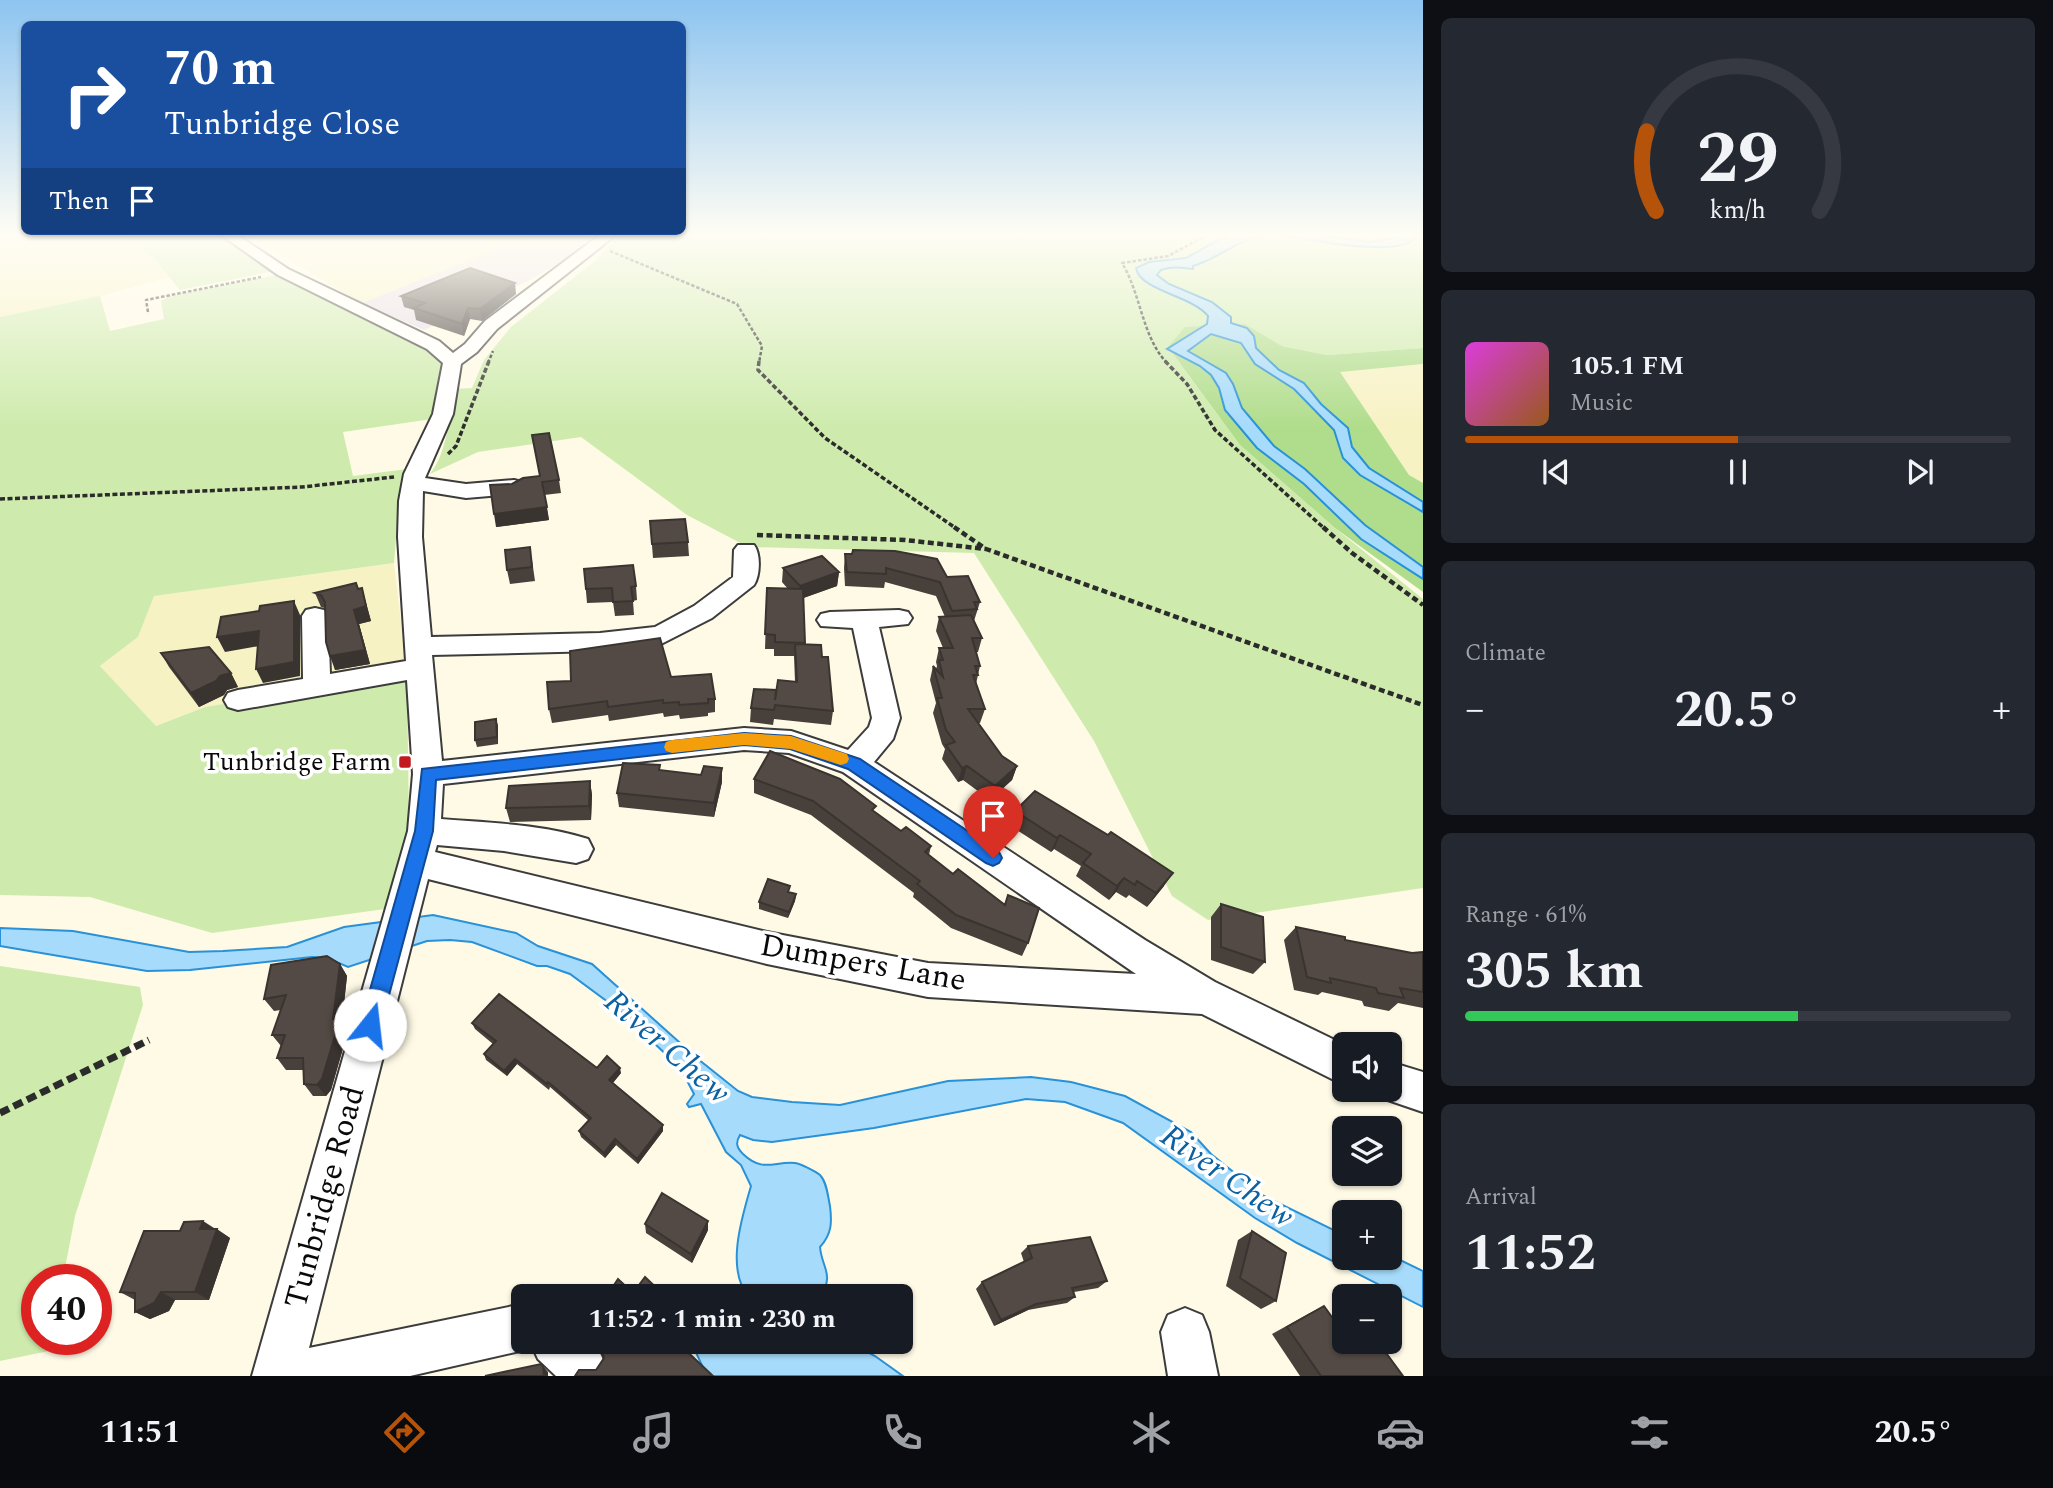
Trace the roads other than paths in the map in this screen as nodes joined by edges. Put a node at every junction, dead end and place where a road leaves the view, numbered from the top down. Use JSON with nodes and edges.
{"nodes":[{"id":1,"x":337,"y":298,"type":"edge"},
{"id":2,"x":526,"y":298,"type":"edge"},
{"id":3,"x":452,"y":362,"type":"junction"},
{"id":4,"x":414,"y":478,"type":"junction"},
{"id":5,"x":514,"y":486,"type":"edge"},
{"id":6,"x":746,"y":550,"type":"road end"},
{"id":7,"x":315,"y":616,"type":"dead end"},
{"id":8,"x":899,"y":618,"type":"dead end"},
{"id":9,"x":864,"y":619,"type":"junction"},
{"id":10,"x":830,"y":620,"type":"dead end"},
{"id":11,"x":419,"y":657,"type":"junction"},
{"id":12,"x":317,"y":687,"type":"junction"},
{"id":13,"x":238,"y":700,"type":"dead end"},
{"id":14,"x":854,"y":764,"type":"junction"},
{"id":15,"x":428,"y":774,"type":"junction"},
{"id":16,"x":420,"y":846,"type":"junction"},
{"id":17,"x":576,"y":849,"type":"dead end"},
{"id":18,"x":1206,"y":996,"type":"junction"},
{"id":19,"x":1332,"y":1059,"type":"edge"},
{"id":20,"x":1402,"y":1086,"type":"edge"},
{"id":21,"x":1423,"y":1092,"type":"edge"},
{"id":22,"x":511,"y":1331,"type":"edge"},
{"id":23,"x":277,"y":1376,"type":"edge"},
{"id":24,"x":293,"y":1376,"type":"edge"}],
"edges":[{"from":1,"to":3,"type":"street"},
{"from":2,"to":3,"type":"street"},
{"from":3,"to":4,"type":"street","name":"Tunbridge Road"},
{"from":4,"to":5,"type":"street"},
{"from":4,"to":11,"type":"street","name":"Tunbridge Road"},
{"from":6,"to":11,"type":"street"},
{"from":7,"to":12,"type":"street"},
{"from":8,"to":9,"type":"street"},
{"from":9,"to":10,"type":"street"},
{"from":9,"to":14,"type":"street"},
{"from":11,"to":12,"type":"street"},
{"from":11,"to":15,"type":"street","name":"Tunbridge Road"},
{"from":12,"to":13,"type":"street"},
{"from":14,"to":15,"type":"street"},
{"from":14,"to":18,"type":"street"},
{"from":15,"to":16,"type":"street","name":"Tunbridge Road"},
{"from":16,"to":17,"type":"street"},
{"from":16,"to":18,"type":"street","name":"Dumpers Lane"},
{"from":16,"to":23,"type":"street","name":"Tunbridge Road"},
{"from":18,"to":19,"type":"street","name":"Dumpers Lane"},
{"from":20,"to":21,"type":"street"},
{"from":22,"to":24,"type":"street"}]}
